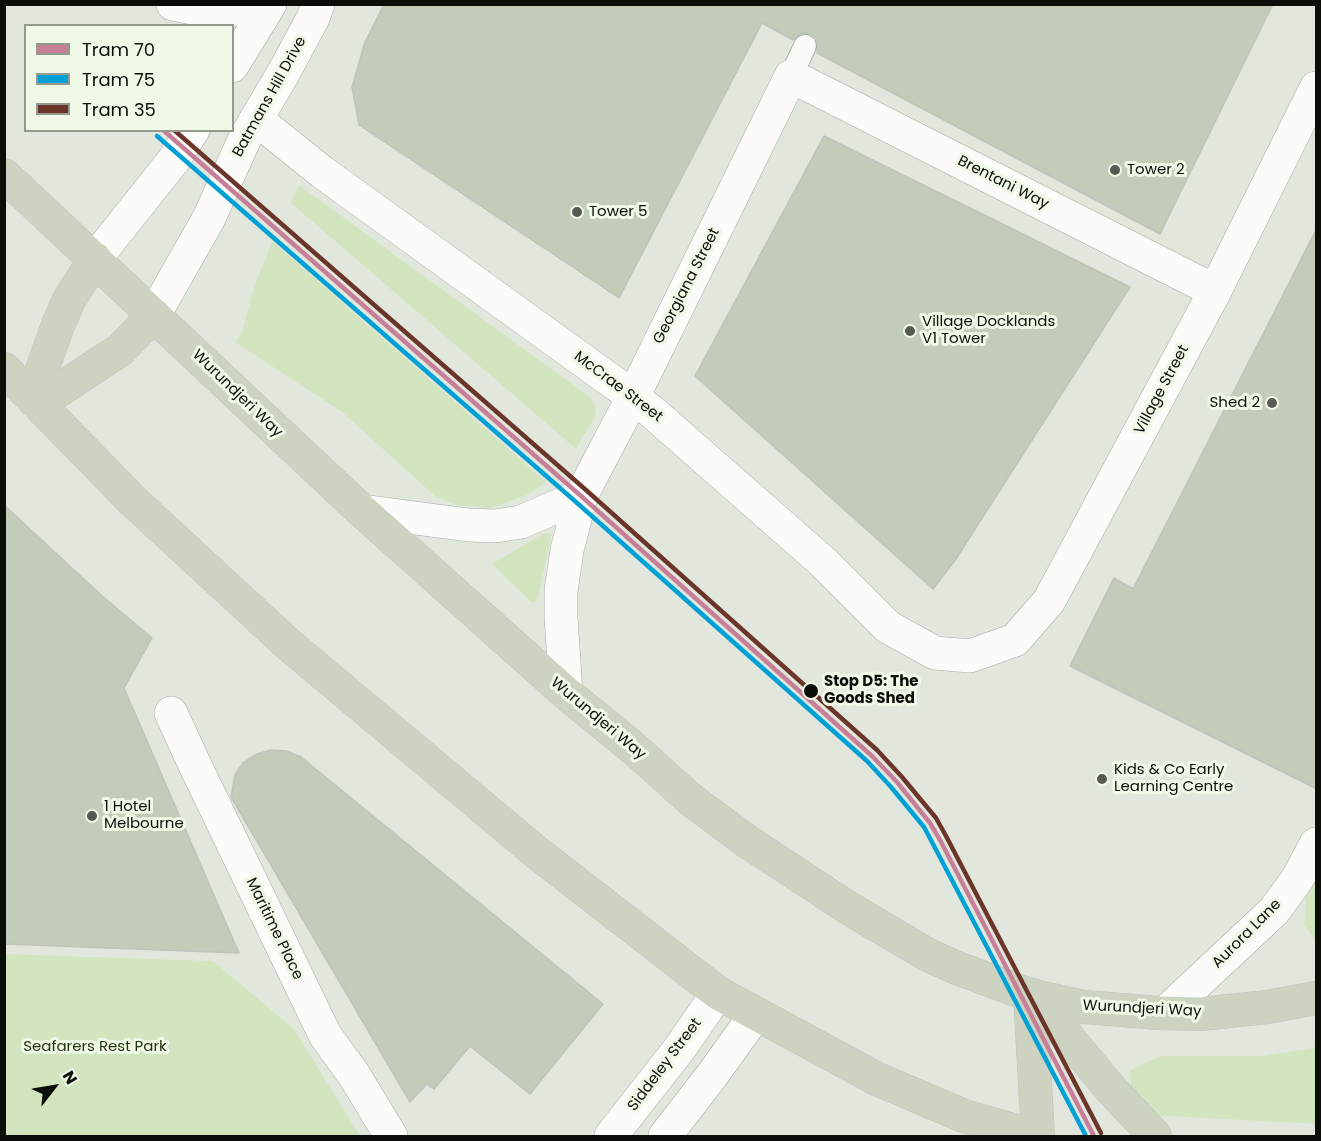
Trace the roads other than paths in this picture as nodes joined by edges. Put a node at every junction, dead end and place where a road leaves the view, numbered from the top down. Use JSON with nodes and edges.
{"nodes":[{"id":1,"x":173,"y":4,"type":"edge"},
{"id":2,"x":258,"y":4,"type":"edge"},
{"id":3,"x":270,"y":4,"type":"edge"},
{"id":4,"x":318,"y":4,"type":"edge"},
{"id":5,"x":806,"y":46,"type":"dead end"},
{"id":6,"x":234,"y":63,"type":"edge"},
{"id":7,"x":791,"y":76,"type":"junction"},
{"id":8,"x":1317,"y":88,"type":"edge"},
{"id":9,"x":256,"y":119,"type":"junction"},
{"id":10,"x":192,"y":132,"type":"edge"},
{"id":11,"x":4,"y":175,"type":"edge"},
{"id":12,"x":94,"y":259,"type":"junction"},
{"id":13,"x":1215,"y":291,"type":"junction"},
{"id":14,"x":154,"y":315,"type":"junction"},
{"id":15,"x":4,"y":369,"type":"edge"},
{"id":16,"x":633,"y":397,"type":"junction"},
{"id":17,"x":37,"y":403,"type":"junction"},
{"id":18,"x":581,"y":496,"type":"junction"},
{"id":19,"x":362,"y":511,"type":"junction"},
{"id":20,"x":970,"y":656,"type":"joint"},
{"id":21,"x":566,"y":693,"type":"junction"},
{"id":22,"x":171,"y":713,"type":"dead end"},
{"id":23,"x":1317,"y":844,"type":"edge"},
{"id":24,"x":718,"y":993,"type":"junction"},
{"id":25,"x":1031,"y":995,"type":"junction"},
{"id":26,"x":1317,"y":998,"type":"edge"},
{"id":27,"x":1165,"y":1013,"type":"junction"},
{"id":28,"x":756,"y":1014,"type":"junction"},
{"id":29,"x":612,"y":1136,"type":"edge"},
{"id":30,"x":391,"y":1137,"type":"edge"},
{"id":31,"x":665,"y":1137,"type":"edge"},
{"id":32,"x":1036,"y":1137,"type":"edge"},
{"id":33,"x":1155,"y":1137,"type":"edge"}],
"edges":[{"from":1,"to":2,"type":"street"},
{"from":3,"to":6,"type":"street"},
{"from":4,"to":9,"type":"street","name":"Batmans Hill Drive"},
{"from":5,"to":7,"type":"lane"},
{"from":7,"to":13,"type":"street","name":"Brentani Way"},
{"from":7,"to":16,"type":"street","name":"Georgiana Street"},
{"from":8,"to":13,"type":"street","name":"Village Street"},
{"from":9,"to":14,"type":"street","name":"Batmans Hill Drive"},
{"from":9,"to":16,"type":"street","name":"McCrae Street"},
{"from":10,"to":12,"type":"street"},
{"from":11,"to":12,"type":"highway","name":"Wurundjeri Way"},
{"from":12,"to":14,"type":"highway","name":"Wurundjeri Way"},
{"from":12,"to":17,"type":"highway"},
{"from":13,"to":20,"type":"street","name":"Village Street"},
{"from":14,"to":17,"type":"highway"},
{"from":14,"to":19,"type":"highway","name":"Wurundjeri Way"},
{"from":15,"to":17,"type":"highway"},
{"from":16,"to":18,"type":"street","name":"Georgiana Street"},
{"from":16,"to":20,"type":"street","name":"McCrae Street"},
{"from":17,"to":24,"type":"highway"},
{"from":18,"to":19,"type":"street"},
{"from":18,"to":21,"type":"street","name":"Georgiana Street"},
{"from":19,"to":21,"type":"highway","name":"Wurundjeri Way"},
{"from":21,"to":25,"type":"highway","name":"Wurundjeri Way"},
{"from":22,"to":30,"type":"street","name":"Maritime Place"},
{"from":23,"to":27,"type":"street","name":"Aurora Lane"},
{"from":24,"to":28,"type":"highway"},
{"from":24,"to":29,"type":"street","name":"Siddeley Street"},
{"from":25,"to":27,"type":"highway","name":"Wurundjeri Way"},
{"from":25,"to":32,"type":"highway"},
{"from":25,"to":33,"type":"highway"},
{"from":26,"to":27,"type":"highway","name":"Wurundjeri Way"},
{"from":28,"to":31,"type":"street"},
{"from":28,"to":32,"type":"highway"}]}
